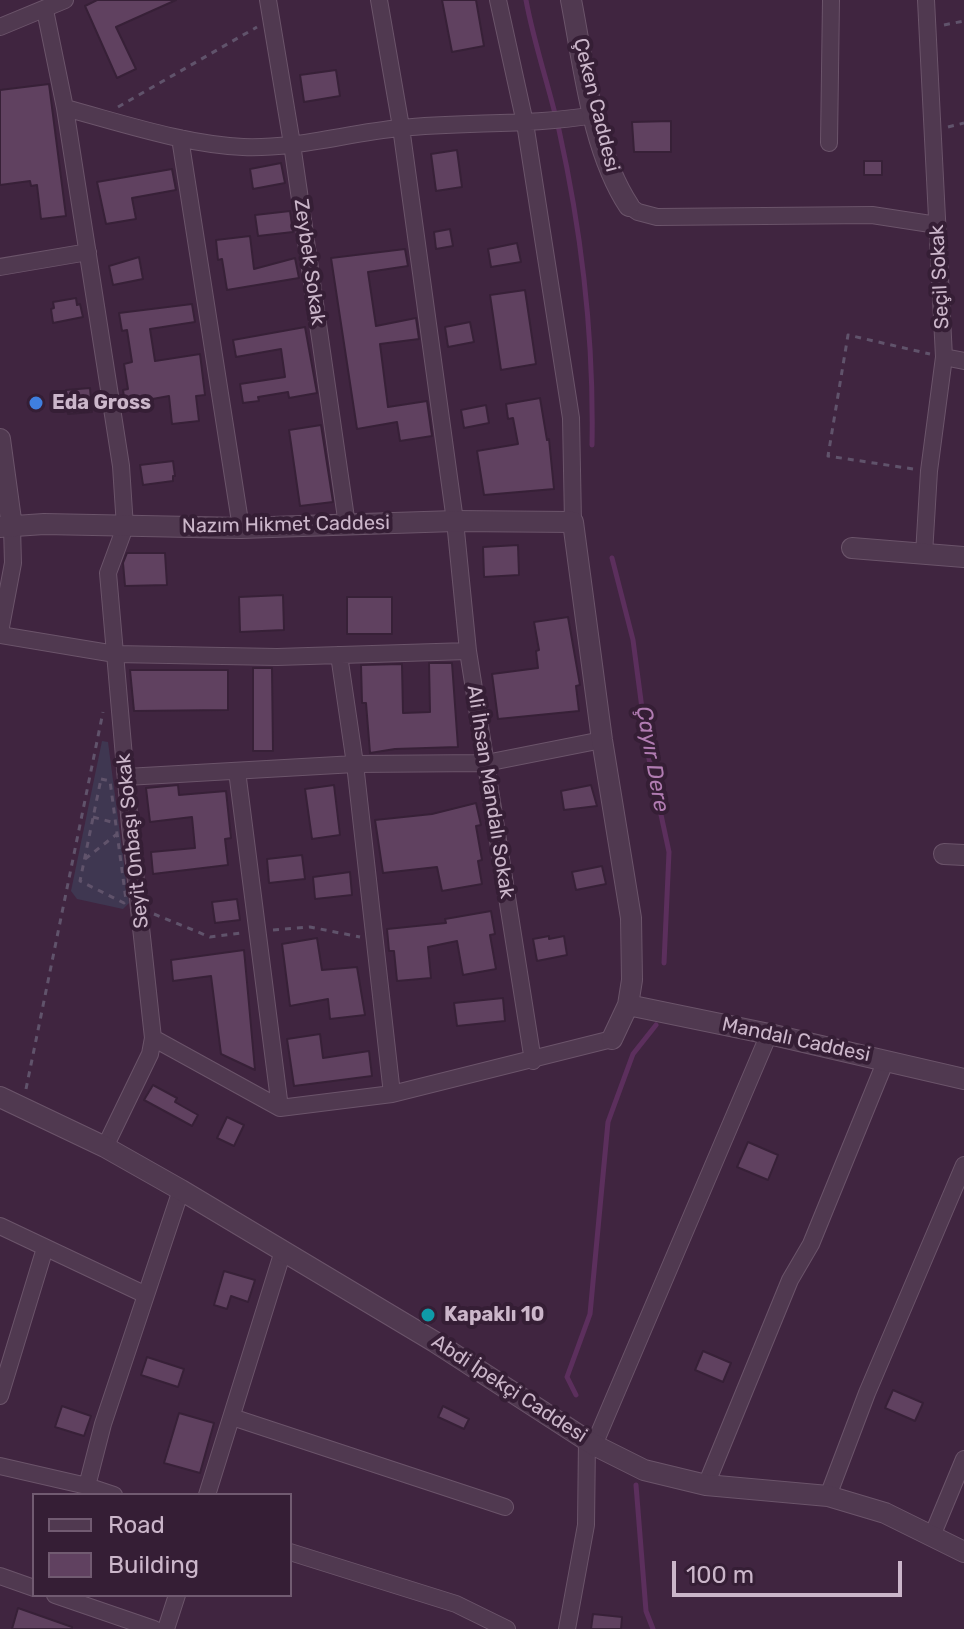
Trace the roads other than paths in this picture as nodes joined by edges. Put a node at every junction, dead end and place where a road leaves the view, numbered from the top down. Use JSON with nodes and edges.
{"nodes":[{"id":1,"x":65,"y":0,"type":"edge"},
{"id":2,"x":268,"y":0,"type":"edge"},
{"id":3,"x":379,"y":0,"type":"edge"},
{"id":4,"x":498,"y":0,"type":"edge"},
{"id":5,"x":571,"y":0,"type":"edge"},
{"id":6,"x":831,"y":0,"type":"edge"},
{"id":7,"x":926,"y":0,"type":"edge"},
{"id":8,"x":45,"y":10,"type":"junction"},
{"id":9,"x":0,"y":27,"type":"edge"},
{"id":10,"x":65,"y":108,"type":"junction"},
{"id":11,"x":594,"y":115,"type":"junction"},
{"id":12,"x":525,"y":123,"type":"junction"},
{"id":13,"x":401,"y":127,"type":"junction"},
{"id":14,"x":180,"y":138,"type":"junction"},
{"id":15,"x":829,"y":143,"type":"dead end"},
{"id":16,"x":292,"y":144,"type":"junction"},
{"id":17,"x":629,"y":206,"type":"joint"},
{"id":18,"x":937,"y":225,"type":"junction"},
{"id":19,"x":88,"y":252,"type":"junction"},
{"id":20,"x":0,"y":267,"type":"edge"},
{"id":21,"x":944,"y":357,"type":"junction"},
{"id":22,"x":964,"y":361,"type":"edge"},
{"id":23,"x":0,"y":439,"type":"edge"},
{"id":24,"x":455,"y":521,"type":"junction"},
{"id":25,"x":573,"y":522,"type":"junction"},
{"id":26,"x":347,"y":525,"type":"junction"},
{"id":27,"x":6,"y":527,"type":"edge"},
{"id":28,"x":125,"y":527,"type":"junction"},
{"id":29,"x":241,"y":528,"type":"junction"},
{"id":30,"x":852,"y":548,"type":"dead end"},
{"id":31,"x":924,"y":554,"type":"junction"},
{"id":32,"x":964,"y":557,"type":"edge"},
{"id":33,"x":0,"y":634,"type":"edge"},
{"id":34,"x":468,"y":651,"type":"junction"},
{"id":35,"x":115,"y":654,"type":"junction"},
{"id":36,"x":339,"y":655,"type":"junction"},
{"id":37,"x":602,"y":740,"type":"junction"},
{"id":38,"x":486,"y":763,"type":"junction"},
{"id":39,"x":355,"y":764,"type":"junction"},
{"id":40,"x":237,"y":771,"type":"junction"},
{"id":41,"x":126,"y":777,"type":"junction"},
{"id":42,"x":628,"y":1005,"type":"junction"},
{"id":43,"x":769,"y":1034,"type":"junction"},
{"id":44,"x":153,"y":1038,"type":"junction"},
{"id":45,"x":612,"y":1039,"type":"joint"},
{"id":46,"x":886,"y":1060,"type":"junction"},
{"id":47,"x":533,"y":1061,"type":"junction"},
{"id":48,"x":964,"y":1079,"type":"edge"},
{"id":49,"x":392,"y":1094,"type":"junction"},
{"id":50,"x":0,"y":1097,"type":"edge"},
{"id":51,"x":280,"y":1108,"type":"junction"},
{"id":52,"x":105,"y":1147,"type":"junction"},
{"id":53,"x":964,"y":1165,"type":"edge"},
{"id":54,"x":181,"y":1190,"type":"junction"},
{"id":55,"x":0,"y":1226,"type":"edge"},
{"id":56,"x":45,"y":1248,"type":"junction"},
{"id":57,"x":283,"y":1251,"type":"junction"},
{"id":58,"x":146,"y":1295,"type":"junction"},
{"id":59,"x":7,"y":1347,"type":"edge"},
{"id":60,"x":0,"y":1396,"type":"edge"},
{"id":61,"x":232,"y":1417,"type":"junction"},
{"id":62,"x":591,"y":1442,"type":"junction"},
{"id":63,"x":964,"y":1459,"type":"edge"},
{"id":64,"x":0,"y":1466,"type":"edge"},
{"id":65,"x":706,"y":1485,"type":"junction"},
{"id":66,"x":87,"y":1486,"type":"junction"},
{"id":67,"x":108,"y":1493,"type":"edge"},
{"id":68,"x":208,"y":1493,"type":"edge"},
{"id":69,"x":828,"y":1496,"type":"junction"},
{"id":70,"x":505,"y":1507,"type":"dead end"},
{"id":71,"x":932,"y":1536,"type":"junction"},
{"id":72,"x":964,"y":1552,"type":"edge"},
{"id":73,"x":292,"y":1553,"type":"edge"},
{"id":74,"x":0,"y":1576,"type":"edge"},
{"id":75,"x":32,"y":1587,"type":"edge"},
{"id":76,"x":61,"y":1597,"type":"edge"},
{"id":77,"x":176,"y":1597,"type":"edge"},
{"id":78,"x":505,"y":1628,"type":"edge"},
{"id":79,"x":154,"y":1629,"type":"edge"},
{"id":80,"x":166,"y":1629,"type":"edge"},
{"id":81,"x":567,"y":1629,"type":"edge"}],
"edges":[{"from":1,"to":8,"type":"street"},
{"from":2,"to":16,"type":"street","name":"Zeybek Sokak"},
{"from":3,"to":13,"type":"street","name":"Ali İhsan Mandalı Sokak"},
{"from":4,"to":12,"type":"street"},
{"from":5,"to":11,"type":"street","name":"Çeken Caddesi"},
{"from":6,"to":15,"type":"street"},
{"from":7,"to":18,"type":"street","name":"Seçil Sokak"},
{"from":8,"to":9,"type":"street"},
{"from":8,"to":10,"type":"street"},
{"from":10,"to":14,"type":"street"},
{"from":10,"to":19,"type":"street"},
{"from":11,"to":12,"type":"street"},
{"from":11,"to":17,"type":"street","name":"Çeken Caddesi"},
{"from":12,"to":13,"type":"street"},
{"from":12,"to":25,"type":"street"},
{"from":13,"to":16,"type":"street"},
{"from":13,"to":24,"type":"street","name":"Ali İhsan Mandalı Sokak"},
{"from":14,"to":16,"type":"street"},
{"from":14,"to":29,"type":"street"},
{"from":16,"to":26,"type":"street","name":"Zeybek Sokak"},
{"from":17,"to":18,"type":"street"},
{"from":18,"to":21,"type":"street","name":"Seçil Sokak"},
{"from":19,"to":20,"type":"street"},
{"from":19,"to":28,"type":"street"},
{"from":21,"to":22,"type":"street"},
{"from":21,"to":31,"type":"street","name":"Seçil Sokak"},
{"from":23,"to":27,"type":"street"},
{"from":24,"to":25,"type":"street","name":"Nazım Hikmet Caddesi"},
{"from":24,"to":26,"type":"street","name":"Nazım Hikmet Caddesi"},
{"from":24,"to":34,"type":"street","name":"Ali İhsan Mandalı Sokak"},
{"from":25,"to":37,"type":"street"},
{"from":26,"to":29,"type":"street","name":"Nazım Hikmet Caddesi"},
{"from":27,"to":28,"type":"street","name":"Nazım Hikmet Caddesi"},
{"from":27,"to":33,"type":"street"},
{"from":28,"to":29,"type":"street","name":"Nazım Hikmet Caddesi"},
{"from":28,"to":35,"type":"street","name":"Seyit Onbaşı Sokak"},
{"from":30,"to":31,"type":"street"},
{"from":31,"to":32,"type":"street"},
{"from":33,"to":35,"type":"street"},
{"from":34,"to":36,"type":"street"},
{"from":34,"to":38,"type":"street","name":"Ali İhsan Mandalı Sokak"},
{"from":35,"to":36,"type":"street"},
{"from":35,"to":41,"type":"street","name":"Seyit Onbaşı Sokak"},
{"from":36,"to":39,"type":"street"},
{"from":37,"to":38,"type":"street"},
{"from":37,"to":42,"type":"street"},
{"from":38,"to":39,"type":"street"},
{"from":38,"to":47,"type":"street","name":"Ali İhsan Mandalı Sokak"},
{"from":39,"to":40,"type":"street"},
{"from":39,"to":49,"type":"street"},
{"from":40,"to":41,"type":"street"},
{"from":40,"to":51,"type":"street"},
{"from":41,"to":44,"type":"street","name":"Seyit Onbaşı Sokak"},
{"from":42,"to":43,"type":"street","name":"Mandalı Caddesi"},
{"from":42,"to":45,"type":"street"},
{"from":43,"to":46,"type":"street","name":"Mandalı Caddesi"},
{"from":43,"to":62,"type":"street"},
{"from":44,"to":51,"type":"street"},
{"from":44,"to":52,"type":"street","name":"Seyit Onbaşı Sokak"},
{"from":45,"to":47,"type":"street"},
{"from":46,"to":48,"type":"street","name":"Mandalı Caddesi"},
{"from":46,"to":65,"type":"street"},
{"from":47,"to":49,"type":"street"},
{"from":49,"to":51,"type":"street"},
{"from":50,"to":52,"type":"street","name":"Abdi İpekçi Caddesi"},
{"from":52,"to":54,"type":"street","name":"Abdi İpekçi Caddesi"},
{"from":53,"to":69,"type":"street"},
{"from":54,"to":57,"type":"street","name":"Abdi İpekçi Caddesi"},
{"from":54,"to":58,"type":"street"},
{"from":55,"to":56,"type":"street"},
{"from":56,"to":58,"type":"street"},
{"from":56,"to":59,"type":"street"},
{"from":57,"to":61,"type":"street"},
{"from":57,"to":62,"type":"street","name":"Abdi İpekçi Caddesi"},
{"from":58,"to":66,"type":"street"},
{"from":59,"to":60,"type":"street"},
{"from":61,"to":68,"type":"street"},
{"from":61,"to":70,"type":"street"},
{"from":62,"to":65,"type":"street","name":"Abdi İpekçi Caddesi"},
{"from":62,"to":81,"type":"street"},
{"from":63,"to":71,"type":"street"},
{"from":64,"to":66,"type":"street"},
{"from":65,"to":69,"type":"street","name":"Abdi İpekçi Caddesi"},
{"from":66,"to":67,"type":"street"},
{"from":69,"to":71,"type":"street","name":"Abdi İpekçi Caddesi"},
{"from":71,"to":72,"type":"street","name":"Abdi İpekçi Caddesi"},
{"from":73,"to":78,"type":"street"},
{"from":74,"to":75,"type":"street"},
{"from":76,"to":79,"type":"street"},
{"from":77,"to":80,"type":"street"}]}
